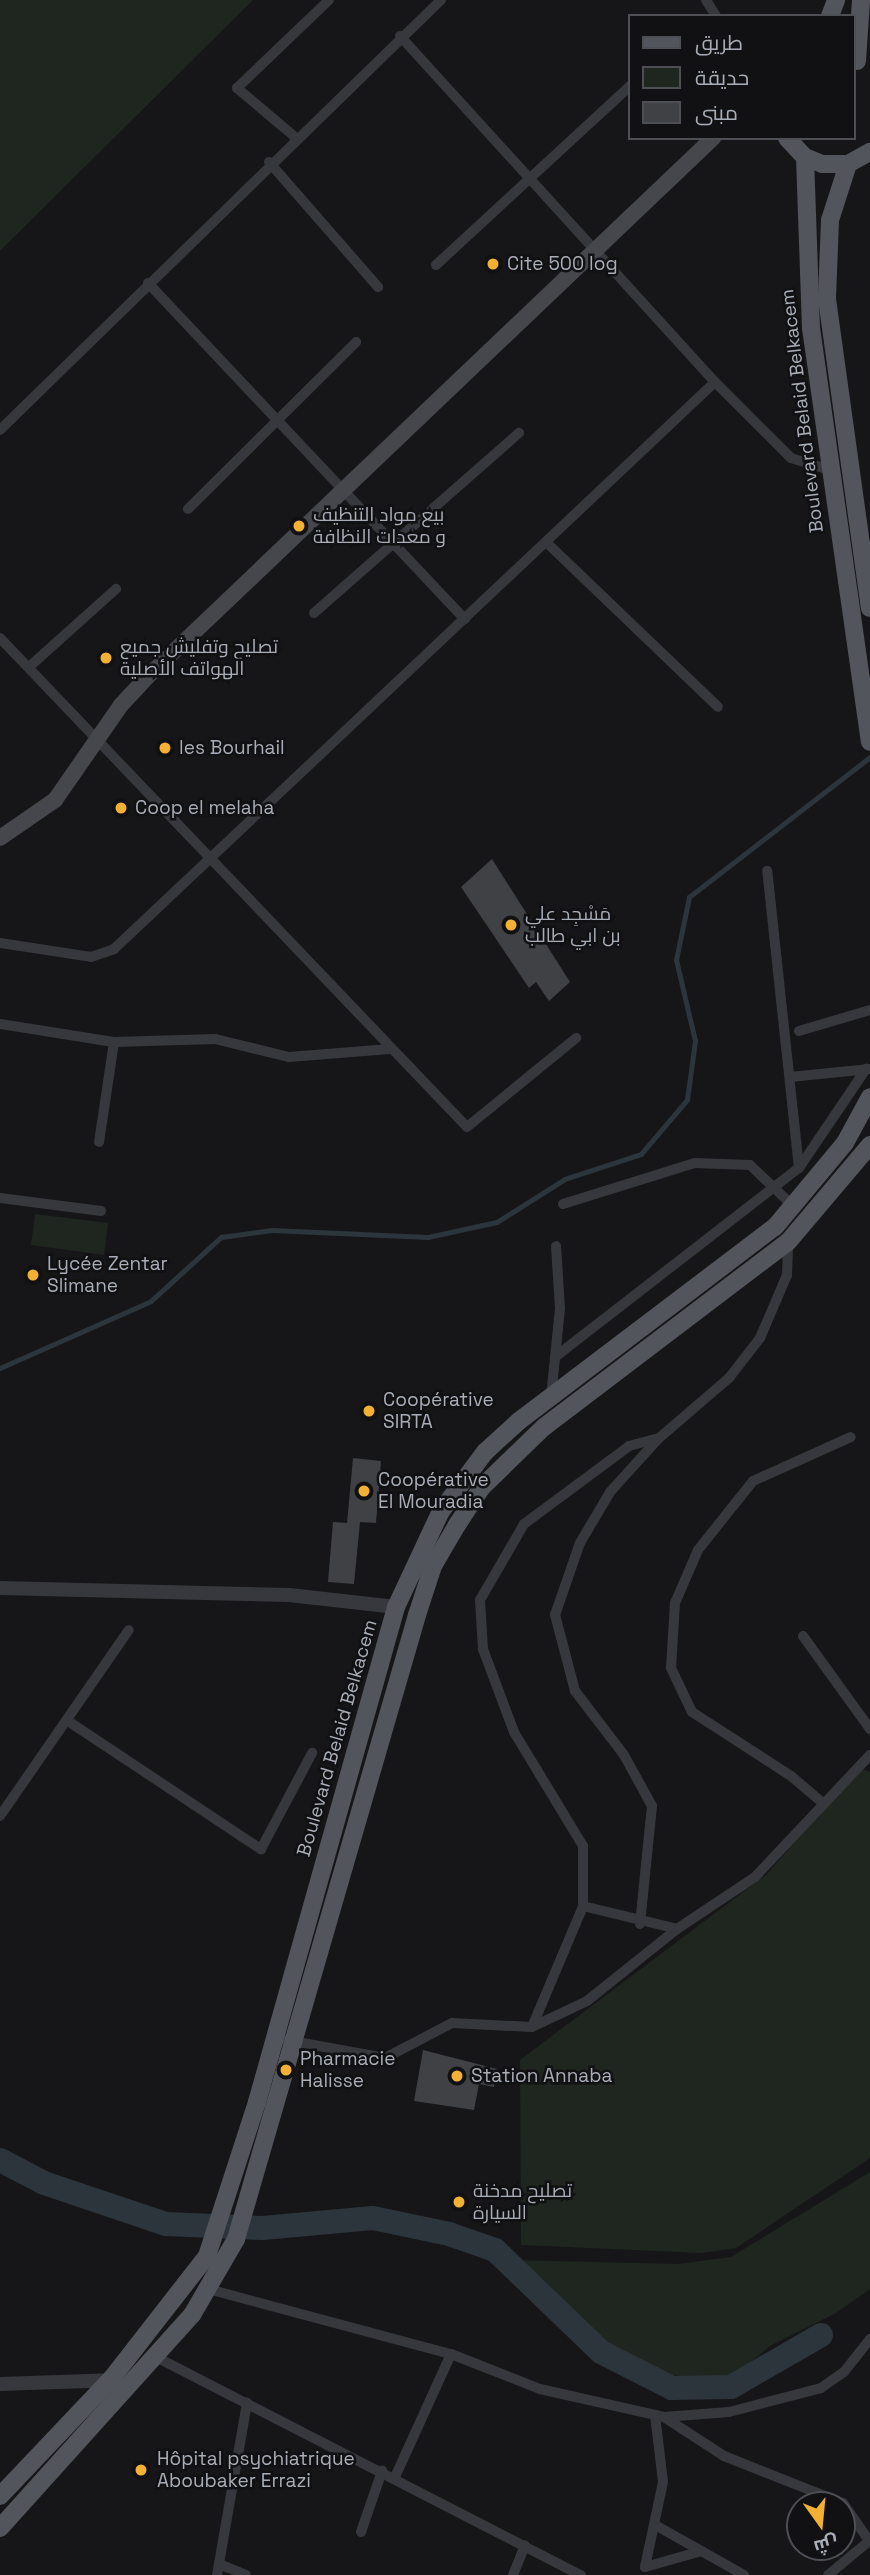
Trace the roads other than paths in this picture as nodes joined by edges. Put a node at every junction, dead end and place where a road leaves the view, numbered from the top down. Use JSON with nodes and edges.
{"nodes":[{"id":1,"x":329,"y":0,"type":"edge"},
{"id":2,"x":441,"y":0,"type":"edge"},
{"id":3,"x":694,"y":0,"type":"edge"},
{"id":4,"x":861,"y":0,"type":"edge"},
{"id":5,"x":706,"y":1,"type":"edge"},
{"id":6,"x":400,"y":36,"type":"junction"},
{"id":7,"x":860,"y":63,"type":"edge"},
{"id":8,"x":628,"y":88,"type":"edge"},
{"id":9,"x":295,"y":137,"type":"junction"},
{"id":10,"x":711,"y":140,"type":"edge"},
{"id":11,"x":789,"y":140,"type":"edge"},
{"id":12,"x":870,"y":152,"type":"edge"},
{"id":13,"x":805,"y":157,"type":"junction"},
{"id":14,"x":269,"y":162,"type":"junction"},
{"id":15,"x":848,"y":163,"type":"junction"},
{"id":16,"x":529,"y":179,"type":"junction"},
{"id":17,"x":596,"y":246,"type":"junction"},
{"id":18,"x":436,"y":265,"type":"dead end"},
{"id":19,"x":148,"y":283,"type":"junction"},
{"id":20,"x":379,"y":287,"type":"dead end"},
{"id":21,"x":356,"y":342,"type":"dead end"},
{"id":22,"x":715,"y":382,"type":"junction"},
{"id":23,"x":278,"y":419,"type":"junction"},
{"id":24,"x":0,"y":430,"type":"edge"},
{"id":25,"x":519,"y":433,"type":"dead end"},
{"id":26,"x":827,"y":469,"type":"junction"},
{"id":27,"x":343,"y":489,"type":"junction"},
{"id":28,"x":188,"y":509,"type":"dead end"},
{"id":29,"x":394,"y":542,"type":"junction"},
{"id":30,"x":546,"y":542,"type":"junction"},
{"id":31,"x":116,"y":589,"type":"dead end"},
{"id":32,"x":870,"y":607,"type":"edge"},
{"id":33,"x":314,"y":613,"type":"dead end"},
{"id":34,"x":465,"y":619,"type":"junction"},
{"id":35,"x":2,"y":643,"type":"edge"},
{"id":36,"x":29,"y":667,"type":"junction"},
{"id":37,"x":718,"y":707,"type":"dead end"},
{"id":38,"x":869,"y":735,"type":"edge"},
{"id":39,"x":101,"y":740,"type":"junction"},
{"id":40,"x":0,"y":838,"type":"edge"},
{"id":41,"x":214,"y":860,"type":"junction"},
{"id":42,"x":767,"y":871,"type":"dead end"},
{"id":43,"x":0,"y":943,"type":"edge"},
{"id":44,"x":870,"y":1010,"type":"edge"},
{"id":45,"x":0,"y":1024,"type":"edge"},
{"id":46,"x":799,"y":1031,"type":"dead end"},
{"id":47,"x":576,"y":1038,"type":"dead end"},
{"id":48,"x":114,"y":1042,"type":"junction"},
{"id":49,"x":390,"y":1049,"type":"junction"},
{"id":50,"x":868,"y":1069,"type":"edge"},
{"id":51,"x":790,"y":1077,"type":"junction"},
{"id":52,"x":870,"y":1097,"type":"edge"},
{"id":53,"x":99,"y":1142,"type":"dead end"},
{"id":54,"x":870,"y":1145,"type":"edge"},
{"id":55,"x":799,"y":1168,"type":"junction"},
{"id":56,"x":775,"y":1185,"type":"junction"},
{"id":57,"x":0,"y":1198,"type":"edge"},
{"id":58,"x":563,"y":1204,"type":"dead end"},
{"id":59,"x":793,"y":1206,"type":"junction"},
{"id":60,"x":101,"y":1211,"type":"dead end"},
{"id":61,"x":788,"y":1242,"type":"junction"},
{"id":62,"x":556,"y":1246,"type":"dead end"},
{"id":63,"x":555,"y":1357,"type":"junction"},
{"id":64,"x":551,"y":1397,"type":"junction"},
{"id":65,"x":850,"y":1437,"type":"dead end"},
{"id":66,"x":658,"y":1439,"type":"junction"},
{"id":67,"x":0,"y":1588,"type":"edge"},
{"id":68,"x":396,"y":1607,"type":"junction"},
{"id":69,"x":129,"y":1630,"type":"dead end"},
{"id":70,"x":803,"y":1636,"type":"dead end"},
{"id":71,"x":68,"y":1721,"type":"junction"},
{"id":72,"x":870,"y":1730,"type":"edge"},
{"id":73,"x":312,"y":1753,"type":"dead end"},
{"id":74,"x":870,"y":1755,"type":"edge"},
{"id":75,"x":824,"y":1804,"type":"junction"},
{"id":76,"x":0,"y":1816,"type":"edge"},
{"id":77,"x":583,"y":1906,"type":"junction"},
{"id":78,"x":639,"y":1924,"type":"junction"},
{"id":79,"x":677,"y":1929,"type":"junction"},
{"id":80,"x":532,"y":2027,"type":"junction"},
{"id":81,"x":275,"y":2038,"type":"junction"},
{"id":82,"x":294,"y":2044,"type":"junction"},
{"id":83,"x":208,"y":2290,"type":"junction"},
{"id":84,"x":870,"y":2339,"type":"edge"},
{"id":85,"x":451,"y":2354,"type":"junction"},
{"id":86,"x":156,"y":2357,"type":"junction"},
{"id":87,"x":112,"y":2378,"type":"junction"},
{"id":88,"x":0,"y":2384,"type":"edge"},
{"id":89,"x":132,"y":2384,"type":"junction"},
{"id":90,"x":247,"y":2403,"type":"junction"},
{"id":91,"x":659,"y":2416,"type":"junction"},
{"id":92,"x":382,"y":2471,"type":"junction"},
{"id":93,"x":395,"y":2477,"type":"junction"},
{"id":94,"x":0,"y":2496,"type":"edge"},
{"id":95,"x":657,"y":2526,"type":"junction"},
{"id":96,"x":0,"y":2528,"type":"edge"},
{"id":97,"x":361,"y":2532,"type":"dead end"},
{"id":98,"x":869,"y":2542,"type":"edge"},
{"id":99,"x":525,"y":2545,"type":"junction"},
{"id":100,"x":702,"y":2552,"type":"junction"},
{"id":101,"x":218,"y":2570,"type":"edge"},
{"id":102,"x":644,"y":2571,"type":"edge"},
{"id":103,"x":246,"y":2575,"type":"edge"},
{"id":104,"x":513,"y":2575,"type":"edge"},
{"id":105,"x":581,"y":2575,"type":"edge"},
{"id":106,"x":744,"y":2575,"type":"edge"},
{"id":107,"x":828,"y":2575,"type":"edge"}],
"edges":[{"from":1,"to":9,"type":"street"},
{"from":2,"to":6,"type":"street"},
{"from":3,"to":5,"type":"street"},
{"from":4,"to":7,"type":"main road"},
{"from":6,"to":9,"type":"street"},
{"from":6,"to":16,"type":"street"},
{"from":8,"to":16,"type":"street"},
{"from":9,"to":14,"type":"street"},
{"from":10,"to":17,"type":"main road"},
{"from":11,"to":13,"type":"main road"},
{"from":12,"to":15,"type":"main road"},
{"from":13,"to":15,"type":"main road"},
{"from":13,"to":26,"type":"main road","name":"Boulevard Belaid Belkacem"},
{"from":14,"to":19,"type":"street"},
{"from":14,"to":20,"type":"street"},
{"from":15,"to":32,"type":"main road","name":"Boulevard Belaid Belkacem"},
{"from":16,"to":17,"type":"street"},
{"from":16,"to":18,"type":"street"},
{"from":17,"to":22,"type":"street"},
{"from":17,"to":27,"type":"main road"},
{"from":19,"to":23,"type":"street"},
{"from":19,"to":24,"type":"street"},
{"from":21,"to":23,"type":"street"},
{"from":22,"to":26,"type":"street"},
{"from":22,"to":30,"type":"street"},
{"from":23,"to":27,"type":"street"},
{"from":23,"to":28,"type":"street"},
{"from":25,"to":29,"type":"street"},
{"from":26,"to":38,"type":"main road","name":"Boulevard Belaid Belkacem"},
{"from":27,"to":29,"type":"street"},
{"from":27,"to":39,"type":"main road"},
{"from":29,"to":33,"type":"street"},
{"from":29,"to":34,"type":"street"},
{"from":30,"to":34,"type":"street"},
{"from":30,"to":37,"type":"street"},
{"from":31,"to":36,"type":"street"},
{"from":34,"to":41,"type":"street"},
{"from":35,"to":36,"type":"street"},
{"from":36,"to":39,"type":"street"},
{"from":39,"to":40,"type":"main road"},
{"from":39,"to":41,"type":"street"},
{"from":41,"to":43,"type":"street"},
{"from":41,"to":49,"type":"street"},
{"from":42,"to":51,"type":"street"},
{"from":44,"to":46,"type":"street"},
{"from":45,"to":48,"type":"street"},
{"from":47,"to":49,"type":"street"},
{"from":48,"to":49,"type":"street"},
{"from":48,"to":53,"type":"street"},
{"from":50,"to":51,"type":"street"},
{"from":50,"to":55,"type":"street"},
{"from":51,"to":55,"type":"street"},
{"from":52,"to":59,"type":"main road","name":"Boulevard Belaid Belkacem"},
{"from":54,"to":61,"type":"main road"},
{"from":55,"to":56,"type":"street"},
{"from":56,"to":58,"type":"street"},
{"from":56,"to":59,"type":"street"},
{"from":56,"to":63,"type":"street"},
{"from":57,"to":60,"type":"street"},
{"from":59,"to":64,"type":"main road","name":"Boulevard Belaid Belkacem"},
{"from":61,"to":66,"type":"street"},
{"from":61,"to":82,"type":"main road"},
{"from":62,"to":63,"type":"street"},
{"from":63,"to":64,"type":"street"},
{"from":64,"to":68,"type":"main road","name":"Boulevard Belaid Belkacem"},
{"from":65,"to":75,"type":"street"},
{"from":66,"to":77,"type":"street"},
{"from":66,"to":78,"type":"street"},
{"from":67,"to":68,"type":"street"},
{"from":68,"to":81,"type":"main road","name":"Boulevard Belaid Belkacem"},
{"from":69,"to":71,"type":"street"},
{"from":70,"to":72,"type":"street"},
{"from":71,"to":73,"type":"street"},
{"from":71,"to":76,"type":"street"},
{"from":74,"to":75,"type":"street"},
{"from":75,"to":79,"type":"street"},
{"from":77,"to":78,"type":"street"},
{"from":77,"to":80,"type":"street"},
{"from":78,"to":79,"type":"street"},
{"from":79,"to":80,"type":"street"},
{"from":80,"to":82,"type":"street"},
{"from":81,"to":82,"type":"street"},
{"from":81,"to":87,"type":"main road","name":"Boulevard Belaid Belkacem"},
{"from":82,"to":83,"type":"main road"},
{"from":83,"to":85,"type":"street"},
{"from":83,"to":86,"type":"main road"},
{"from":84,"to":91,"type":"street"},
{"from":85,"to":91,"type":"street"},
{"from":85,"to":93,"type":"street"},
{"from":86,"to":89,"type":"main road"},
{"from":86,"to":90,"type":"street"},
{"from":87,"to":88,"type":"street"},
{"from":87,"to":89,"type":"street"},
{"from":87,"to":94,"type":"main road","name":"Boulevard Belaid Belkacem"},
{"from":89,"to":96,"type":"main road"},
{"from":90,"to":92,"type":"street"},
{"from":90,"to":101,"type":"street"},
{"from":91,"to":95,"type":"street"},
{"from":91,"to":98,"type":"street"},
{"from":92,"to":93,"type":"street"},
{"from":92,"to":97,"type":"street"},
{"from":93,"to":99,"type":"street"},
{"from":95,"to":100,"type":"street"},
{"from":95,"to":102,"type":"street"},
{"from":98,"to":107,"type":"street"},
{"from":99,"to":104,"type":"street"},
{"from":99,"to":105,"type":"street"},
{"from":100,"to":102,"type":"street"},
{"from":100,"to":106,"type":"street"},
{"from":101,"to":103,"type":"street"}]}
